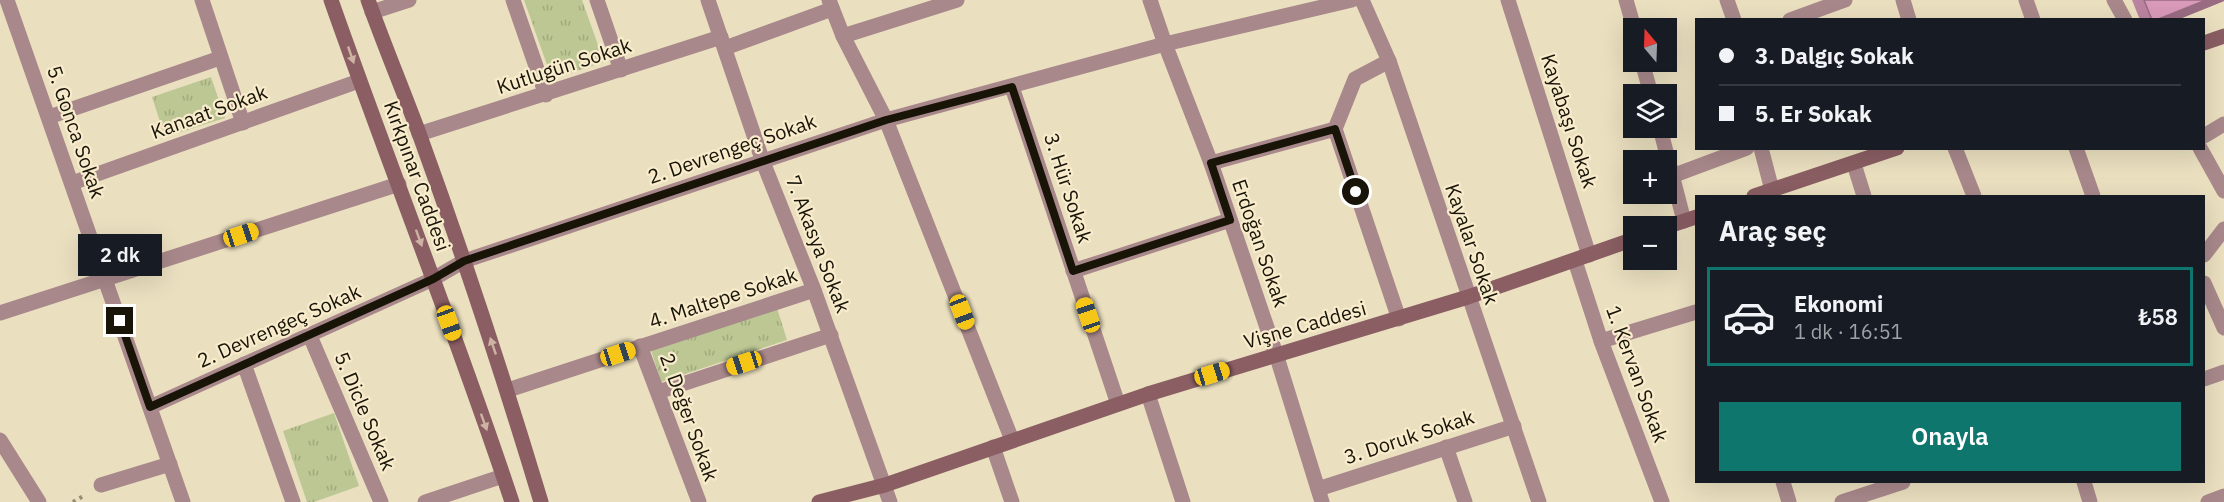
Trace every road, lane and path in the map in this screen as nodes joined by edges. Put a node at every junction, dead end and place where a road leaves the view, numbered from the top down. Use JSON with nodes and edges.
{"nodes":[{"id":1,"x":7,"y":0,"type":"edge"},
{"id":2,"x":202,"y":0,"type":"edge"},
{"id":3,"x":331,"y":0,"type":"edge"},
{"id":4,"x":409,"y":0,"type":"edge"},
{"id":5,"x":513,"y":0,"type":"edge"},
{"id":6,"x":597,"y":0,"type":"edge"},
{"id":7,"x":708,"y":0,"type":"edge"},
{"id":8,"x":957,"y":0,"type":"edge"},
{"id":9,"x":1150,"y":0,"type":"edge"},
{"id":10,"x":1352,"y":0,"type":"edge"},
{"id":11,"x":1362,"y":0,"type":"edge"},
{"id":12,"x":1508,"y":0,"type":"edge"},
{"id":13,"x":1626,"y":0,"type":"edge"},
{"id":14,"x":1727,"y":0,"type":"edge"},
{"id":15,"x":1796,"y":0,"type":"edge"},
{"id":16,"x":1845,"y":0,"type":"edge"},
{"id":17,"x":1903,"y":0,"type":"edge"},
{"id":18,"x":2026,"y":0,"type":"edge"},
{"id":19,"x":2114,"y":0,"type":"edge"},
{"id":20,"x":830,"y":4,"type":"edge"},
{"id":21,"x":370,"y":6,"type":"edge"},
{"id":22,"x":1796,"y":17,"type":"edge"},
{"id":23,"x":1631,"y":18,"type":"edge"},
{"id":24,"x":1733,"y":18,"type":"edge"},
{"id":25,"x":1909,"y":18,"type":"edge"},
{"id":26,"x":2032,"y":18,"type":"edge"},
{"id":27,"x":2124,"y":18,"type":"edge"},
{"id":28,"x":843,"y":36,"type":"junction"},
{"id":29,"x":2224,"y":36,"type":"edge"},
{"id":30,"x":723,"y":42,"type":"junction"},
{"id":31,"x":2205,"y":43,"type":"edge"},
{"id":32,"x":1165,"y":44,"type":"junction"},
{"id":33,"x":220,"y":58,"type":"junction"},
{"id":34,"x":1389,"y":61,"type":"junction"},
{"id":35,"x":621,"y":70,"type":"junction"},
{"id":36,"x":359,"y":81,"type":"junction"},
{"id":37,"x":1012,"y":87,"type":"junction"},
{"id":38,"x":546,"y":94,"type":"junction"},
{"id":39,"x":49,"y":117,"type":"junction"},
{"id":40,"x":886,"y":120,"type":"junction"},
{"id":41,"x":243,"y":123,"type":"junction"},
{"id":42,"x":2224,"y":124,"type":"edge"},
{"id":43,"x":1335,"y":129,"type":"junction"},
{"id":44,"x":419,"y":134,"type":"junction"},
{"id":45,"x":2205,"y":135,"type":"edge"},
{"id":46,"x":1742,"y":150,"type":"edge"},
{"id":47,"x":1762,"y":150,"type":"edge"},
{"id":48,"x":1892,"y":150,"type":"edge"},
{"id":49,"x":1956,"y":150,"type":"edge"},
{"id":50,"x":2077,"y":150,"type":"edge"},
{"id":51,"x":2201,"y":150,"type":"edge"},
{"id":52,"x":763,"y":162,"type":"junction"},
{"id":53,"x":1211,"y":163,"type":"junction"},
{"id":54,"x":1854,"y":164,"type":"junction"},
{"id":55,"x":1677,"y":174,"type":"edge"},
{"id":56,"x":72,"y":183,"type":"junction"},
{"id":57,"x":399,"y":184,"type":"junction"},
{"id":58,"x":1677,"y":188,"type":"edge"},
{"id":59,"x":1772,"y":190,"type":"junction"},
{"id":60,"x":2224,"y":191,"type":"edge"},
{"id":61,"x":1757,"y":195,"type":"edge"},
{"id":62,"x":1864,"y":195,"type":"edge"},
{"id":63,"x":1974,"y":195,"type":"edge"},
{"id":64,"x":2093,"y":195,"type":"edge"},
{"id":65,"x":1690,"y":219,"type":"edge"},
{"id":66,"x":1230,"y":220,"type":"junction"},
{"id":67,"x":2224,"y":229,"type":"edge"},
{"id":68,"x":1623,"y":243,"type":"edge"},
{"id":69,"x":2205,"y":254,"type":"edge"},
{"id":70,"x":1582,"y":258,"type":"junction"},
{"id":71,"x":464,"y":261,"type":"junction"},
{"id":72,"x":1073,"y":271,"type":"junction"},
{"id":73,"x":105,"y":279,"type":"junction"},
{"id":74,"x":433,"y":279,"type":"junction"},
{"id":75,"x":2205,"y":284,"type":"edge"},
{"id":76,"x":814,"y":290,"type":"junction"},
{"id":77,"x":1468,"y":297,"type":"junction"},
{"id":78,"x":1695,"y":312,"type":"edge"},
{"id":79,"x":0,"y":313,"type":"edge"},
{"id":80,"x":1399,"y":319,"type":"junction"},
{"id":81,"x":2224,"y":328,"type":"edge"},
{"id":82,"x":831,"y":335,"type":"junction"},
{"id":83,"x":310,"y":336,"type":"junction"},
{"id":84,"x":1601,"y":341,"type":"junction"},
{"id":85,"x":640,"y":346,"type":"junction"},
{"id":86,"x":1276,"y":354,"type":"junction"},
{"id":87,"x":244,"y":364,"type":"junction"},
{"id":88,"x":2224,"y":372,"type":"edge"},
{"id":89,"x":2205,"y":379,"type":"edge"},
{"id":90,"x":508,"y":390,"type":"junction"},
{"id":91,"x":658,"y":392,"type":"junction"},
{"id":92,"x":1148,"y":394,"type":"junction"},
{"id":93,"x":1118,"y":404,"type":"junction"},
{"id":94,"x":150,"y":407,"type":"junction"},
{"id":95,"x":1514,"y":426,"type":"junction"},
{"id":96,"x":0,"y":440,"type":"edge"},
{"id":97,"x":1012,"y":440,"type":"junction"},
{"id":98,"x":993,"y":447,"type":"junction"},
{"id":99,"x":1446,"y":447,"type":"junction"},
{"id":100,"x":170,"y":464,"type":"junction"},
{"id":101,"x":503,"y":476,"type":"junction"},
{"id":102,"x":1783,"y":483,"type":"edge"},
{"id":103,"x":1900,"y":483,"type":"edge"},
{"id":104,"x":2084,"y":483,"type":"edge"},
{"id":105,"x":101,"y":485,"type":"dead end"},
{"id":106,"x":885,"y":485,"type":"junction"},
{"id":107,"x":1320,"y":495,"type":"edge"},
{"id":108,"x":2224,"y":496,"type":"edge"},
{"id":109,"x":39,"y":502,"type":"edge"},
{"id":110,"x":183,"y":502,"type":"edge"},
{"id":111,"x":293,"y":502,"type":"edge"},
{"id":112,"x":381,"y":502,"type":"edge"},
{"id":113,"x":425,"y":502,"type":"edge"},
{"id":114,"x":512,"y":502,"type":"edge"},
{"id":115,"x":542,"y":502,"type":"edge"},
{"id":116,"x":699,"y":502,"type":"edge"},
{"id":117,"x":819,"y":502,"type":"edge"},
{"id":118,"x":844,"y":502,"type":"edge"},
{"id":119,"x":890,"y":502,"type":"edge"},
{"id":120,"x":1012,"y":502,"type":"edge"},
{"id":121,"x":1183,"y":502,"type":"edge"},
{"id":122,"x":1465,"y":502,"type":"edge"},
{"id":123,"x":1539,"y":502,"type":"edge"},
{"id":124,"x":1662,"y":502,"type":"edge"},
{"id":125,"x":1789,"y":502,"type":"edge"},
{"id":126,"x":1842,"y":502,"type":"edge"},
{"id":127,"x":2090,"y":502,"type":"edge"},
{"id":128,"x":2208,"y":502,"type":"edge"}],
"edges":[{"from":1,"to":39,"type":"street","name":"5. Gonca Sokak"},
{"from":2,"to":33,"type":"street"},
{"from":3,"to":36,"type":"main road","name":"Kırkpınar Caddesi","one_way":true},
{"from":4,"to":21,"type":"street"},
{"from":5,"to":38,"type":"street"},
{"from":6,"to":35,"type":"street"},
{"from":7,"to":30,"type":"street","name":"7. Akasya Sokak"},
{"from":8,"to":28,"type":"street"},
{"from":9,"to":32,"type":"street","name":"Erdoğan Sokak"},
{"from":10,"to":32,"type":"street","name":"2. Devrengeç Sokak"},
{"from":11,"to":34,"type":"street","name":"Kayalar Sokak"},
{"from":12,"to":70,"type":"street","name":"Kayabaşı Sokak"},
{"from":13,"to":23,"type":"street"},
{"from":14,"to":24,"type":"street"},
{"from":15,"to":22,"type":"street"},
{"from":16,"to":22,"type":"street"},
{"from":17,"to":25,"type":"street"},
{"from":18,"to":26,"type":"street"},
{"from":19,"to":27,"type":"street"},
{"from":20,"to":28,"type":"street"},
{"from":20,"to":30,"type":"street","name":"Kutlugün Sokak"},
{"from":21,"to":44,"type":"main road","name":"Kırkpınar Caddesi"},
{"from":28,"to":40,"type":"street"},
{"from":29,"to":31,"type":"main road"},
{"from":30,"to":35,"type":"street","name":"Kutlugün Sokak"},
{"from":30,"to":52,"type":"street","name":"7. Akasya Sokak"},
{"from":32,"to":37,"type":"street","name":"2. Devrengeç Sokak"},
{"from":32,"to":53,"type":"street","name":"Erdoğan Sokak"},
{"from":33,"to":39,"type":"street"},
{"from":33,"to":41,"type":"street"},
{"from":34,"to":43,"type":"street"},
{"from":34,"to":77,"type":"street","name":"Kayalar Sokak"},
{"from":35,"to":38,"type":"street","name":"Kutlugün Sokak"},
{"from":36,"to":41,"type":"street","name":"Kanaat Sokak"},
{"from":36,"to":57,"type":"main road","name":"Kırkpınar Caddesi"},
{"from":37,"to":40,"type":"street","name":"2. Devrengeç Sokak"},
{"from":37,"to":72,"type":"street","name":"3. Hür Sokak"},
{"from":38,"to":44,"type":"street","name":"Kutlugün Sokak"},
{"from":39,"to":56,"type":"street","name":"5. Gonca Sokak"},
{"from":40,"to":52,"type":"street","name":"2. Devrengeç Sokak"},
{"from":40,"to":97,"type":"street"},
{"from":41,"to":56,"type":"street","name":"Kanaat Sokak"},
{"from":42,"to":45,"type":"street"},
{"from":43,"to":53,"type":"street"},
{"from":43,"to":80,"type":"street"},
{"from":44,"to":71,"type":"main road","name":"Kırkpınar Caddesi"},
{"from":46,"to":55,"type":"street"},
{"from":47,"to":59,"type":"street"},
{"from":48,"to":54,"type":"main road"},
{"from":49,"to":63,"type":"street"},
{"from":50,"to":64,"type":"street"},
{"from":51,"to":60,"type":"street"},
{"from":52,"to":71,"type":"street","name":"2. Devrengeç Sokak"},
{"from":52,"to":76,"type":"street","name":"7. Akasya Sokak"},
{"from":53,"to":66,"type":"street","name":"Erdoğan Sokak"},
{"from":54,"to":59,"type":"main road"},
{"from":54,"to":62,"type":"street"},
{"from":56,"to":73,"type":"street","name":"5. Gonca Sokak"},
{"from":57,"to":73,"type":"street"},
{"from":57,"to":74,"type":"main road","name":"Kırkpınar Caddesi","one_way":true},
{"from":58,"to":65,"type":"street"},
{"from":59,"to":61,"type":"main road"},
{"from":66,"to":72,"type":"street"},
{"from":66,"to":86,"type":"street","name":"Erdoğan Sokak"},
{"from":67,"to":69,"type":"street"},
{"from":68,"to":70,"type":"main road","name":"Vişne Caddesi"},
{"from":70,"to":77,"type":"main road","name":"Vişne Caddesi"},
{"from":70,"to":84,"type":"street","name":"1. Kervan Sokak"},
{"from":71,"to":74,"type":"street","name":"2. Devrengeç Sokak"},
{"from":90,"to":71,"type":"main road","name":"Kırkpınar Caddesi","one_way":true},
{"from":72,"to":93,"type":"street","name":"3. Hür Sokak"},
{"from":73,"to":79,"type":"street"},
{"from":73,"to":94,"type":"street","name":"5. Gonca Sokak"},
{"from":74,"to":83,"type":"street","name":"2. Devrengeç Sokak"},
{"from":74,"to":101,"type":"main road","name":"Kırkpınar Caddesi","one_way":true},
{"from":75,"to":81,"type":"street"},
{"from":76,"to":82,"type":"street","name":"7. Akasya Sokak"},
{"from":76,"to":85,"type":"street","name":"4. Maltepe Sokak"},
{"from":77,"to":80,"type":"main road","name":"Vişne Caddesi"},
{"from":77,"to":95,"type":"street","name":"Kayalar Sokak"},
{"from":78,"to":84,"type":"street"},
{"from":80,"to":86,"type":"main road","name":"Vişne Caddesi"},
{"from":82,"to":91,"type":"street"},
{"from":82,"to":106,"type":"street","name":"7. Akasya Sokak"},
{"from":83,"to":87,"type":"street","name":"2. Devrengeç Sokak"},
{"from":83,"to":112,"type":"street","name":"5. Dicle Sokak"},
{"from":84,"to":124,"type":"street","name":"1. Kervan Sokak"},
{"from":85,"to":90,"type":"street","name":"4. Maltepe Sokak"},
{"from":85,"to":91,"type":"street","name":"2. Değer Sokak"},
{"from":86,"to":92,"type":"main road","name":"Vişne Caddesi"},
{"from":86,"to":107,"type":"street","name":"Erdoğan Sokak"},
{"from":87,"to":94,"type":"street","name":"2. Devrengeç Sokak"},
{"from":87,"to":111,"type":"street"},
{"from":88,"to":89,"type":"street"},
{"from":90,"to":115,"type":"main road","name":"Kırkpınar Caddesi"},
{"from":91,"to":116,"type":"street","name":"2. Değer Sokak"},
{"from":92,"to":93,"type":"main road","name":"Vişne Caddesi"},
{"from":92,"to":121,"type":"street"},
{"from":93,"to":97,"type":"main road","name":"Vişne Caddesi"},
{"from":94,"to":100,"type":"street","name":"5. Gonca Sokak"},
{"from":95,"to":99,"type":"street","name":"3. Doruk Sokak"},
{"from":95,"to":123,"type":"street","name":"Kayalar Sokak"},
{"from":96,"to":109,"type":"street"},
{"from":97,"to":98,"type":"main road","name":"Vişne Caddesi"},
{"from":98,"to":106,"type":"main road","name":"Vişne Caddesi"},
{"from":98,"to":120,"type":"street"},
{"from":99,"to":107,"type":"street","name":"3. Doruk Sokak"},
{"from":99,"to":122,"type":"street"},
{"from":100,"to":105,"type":"street"},
{"from":100,"to":110,"type":"street","name":"5. Gonca Sokak"},
{"from":101,"to":113,"type":"street"},
{"from":101,"to":114,"type":"main road","name":"Kırkpınar Caddesi"},
{"from":102,"to":125,"type":"street"},
{"from":103,"to":126,"type":"street"},
{"from":104,"to":127,"type":"street"},
{"from":106,"to":117,"type":"main road","name":"Vişne Caddesi"},
{"from":106,"to":118,"type":"main road","name":"Vişne Caddesi"},
{"from":106,"to":119,"type":"street","name":"7. Akasya Sokak"},
{"from":108,"to":128,"type":"street"}]}
